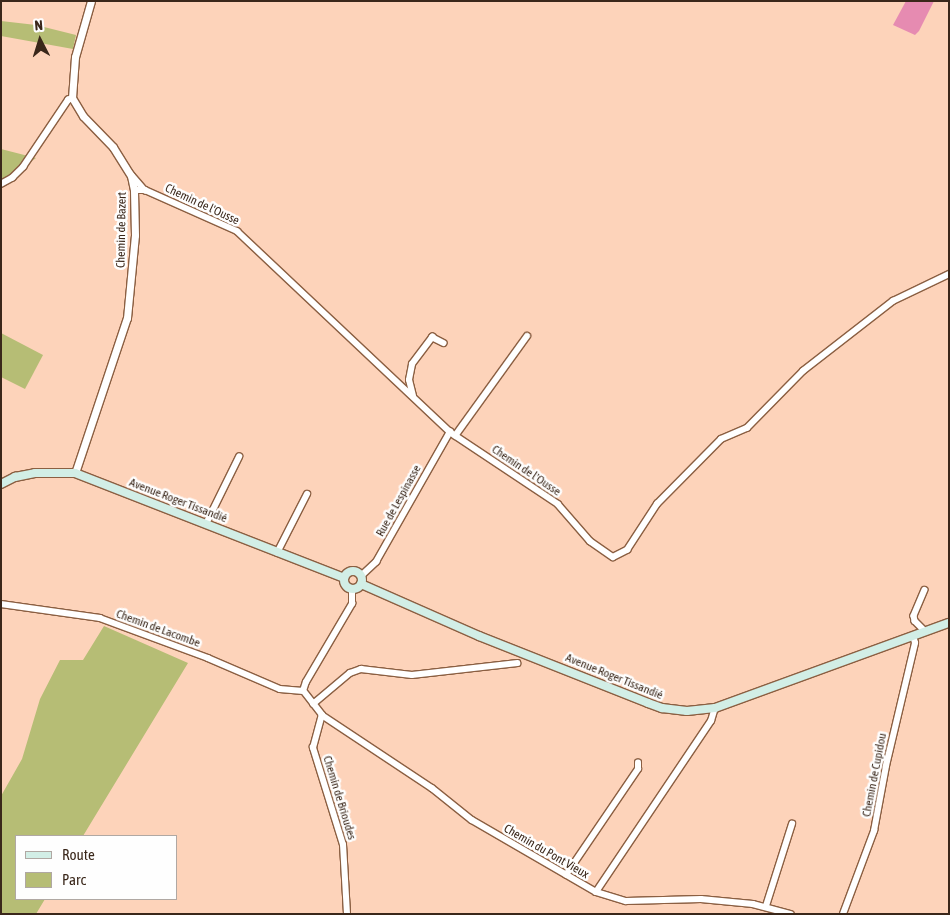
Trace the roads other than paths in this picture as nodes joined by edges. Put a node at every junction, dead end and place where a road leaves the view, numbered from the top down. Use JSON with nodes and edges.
{"nodes":[{"id":1,"x":91,"y":1,"type":"edge"},
{"id":2,"x":72,"y":98,"type":"junction"},
{"id":3,"x":130,"y":173,"type":"junction"},
{"id":4,"x":1,"y":184,"type":"edge"},
{"id":5,"x":134,"y":190,"type":"junction"},
{"id":6,"x":145,"y":190,"type":"junction"},
{"id":7,"x":949,"y":274,"type":"edge"},
{"id":8,"x":527,"y":336,"type":"dead end"},
{"id":9,"x":444,"y":343,"type":"dead end"},
{"id":10,"x":414,"y":398,"type":"junction"},
{"id":11,"x":452,"y":434,"type":"junction"},
{"id":12,"x":239,"y":458,"type":"dead end"},
{"id":13,"x":75,"y":474,"type":"junction"},
{"id":14,"x":1,"y":484,"type":"edge"},
{"id":15,"x":307,"y":494,"type":"dead end"},
{"id":16,"x":206,"y":524,"type":"junction"},
{"id":17,"x":277,"y":553,"type":"junction"},
{"id":18,"x":344,"y":578,"type":"junction"},
{"id":19,"x":361,"y":580,"type":"junction"},
{"id":20,"x":352,"y":589,"type":"junction"},
{"id":21,"x":925,"y":590,"type":"dead end"},
{"id":22,"x":1,"y":604,"type":"edge"},
{"id":23,"x":949,"y":623,"type":"edge"},
{"id":24,"x":925,"y":632,"type":"junction"},
{"id":25,"x":914,"y":636,"type":"junction"},
{"id":26,"x":518,"y":663,"type":"dead end"},
{"id":27,"x":303,"y":691,"type":"junction"},
{"id":28,"x":313,"y":704,"type":"junction"},
{"id":29,"x":715,"y":708,"type":"junction"},
{"id":30,"x":322,"y":715,"type":"junction"},
{"id":31,"x":638,"y":763,"type":"dead end"},
{"id":32,"x":792,"y":824,"type":"dead end"},
{"id":33,"x":566,"y":876,"type":"junction"},
{"id":34,"x":596,"y":892,"type":"junction"},
{"id":35,"x":766,"y":906,"type":"junction"},
{"id":36,"x":348,"y":914,"type":"edge"},
{"id":37,"x":791,"y":914,"type":"edge"},
{"id":38,"x":843,"y":914,"type":"edge"}],
"edges":[{"from":1,"to":2,"type":"street"},
{"from":2,"to":3,"type":"street","name":"Chemin de Bazert"},
{"from":2,"to":4,"type":"street"},
{"from":3,"to":5,"type":"street","name":"Chemin de Bazert"},
{"from":3,"to":6,"type":"street","name":"Chemin de l'Ousse"},
{"from":5,"to":6,"type":"street","name":"Chemin de l'Ousse"},
{"from":5,"to":13,"type":"street","name":"Chemin de Bazert"},
{"from":6,"to":10,"type":"street","name":"Chemin de l'Ousse"},
{"from":7,"to":11,"type":"street","name":"Chemin de l'Ousse"},
{"from":8,"to":11,"type":"street","name":"Rue de Lespinasse"},
{"from":9,"to":10,"type":"street"},
{"from":10,"to":11,"type":"street","name":"Chemin de l'Ousse"},
{"from":11,"to":19,"type":"street","name":"Rue de Lespinasse"},
{"from":12,"to":16,"type":"street"},
{"from":13,"to":14,"type":"main road","name":"Avenue Roger Tissandié"},
{"from":13,"to":16,"type":"main road","name":"Avenue Roger Tissandié"},
{"from":15,"to":17,"type":"street"},
{"from":16,"to":17,"type":"main road","name":"Avenue Roger Tissandié"},
{"from":17,"to":18,"type":"main road","name":"Avenue Roger Tissandié"},
{"from":18,"to":19,"type":"main road"},
{"from":18,"to":20,"type":"main road"},
{"from":19,"to":20,"type":"main road"},
{"from":19,"to":29,"type":"main road","name":"Avenue Roger Tissandié"},
{"from":20,"to":27,"type":"street"},
{"from":21,"to":24,"type":"street"},
{"from":22,"to":27,"type":"street","name":"Chemin de Lacombe"},
{"from":23,"to":24,"type":"main road","name":"Avenue Roger Tissandié"},
{"from":24,"to":25,"type":"main road","name":"Avenue Roger Tissandié"},
{"from":25,"to":29,"type":"main road","name":"Avenue Roger Tissandié"},
{"from":25,"to":38,"type":"street","name":"Chemin de Cupidou"},
{"from":26,"to":28,"type":"street"},
{"from":27,"to":28,"type":"street"},
{"from":28,"to":30,"type":"street"},
{"from":29,"to":34,"type":"street"},
{"from":30,"to":33,"type":"street","name":"Chemin du Pont Vieux"},
{"from":30,"to":36,"type":"street","name":"Chemin de Brioudes"},
{"from":31,"to":33,"type":"street"},
{"from":32,"to":35,"type":"street"},
{"from":33,"to":34,"type":"street","name":"Chemin du Pont Vieux"},
{"from":34,"to":35,"type":"street","name":"Chemin du Pont Vieux"},
{"from":35,"to":37,"type":"street","name":"Chemin du Pont Vieux"}]}
